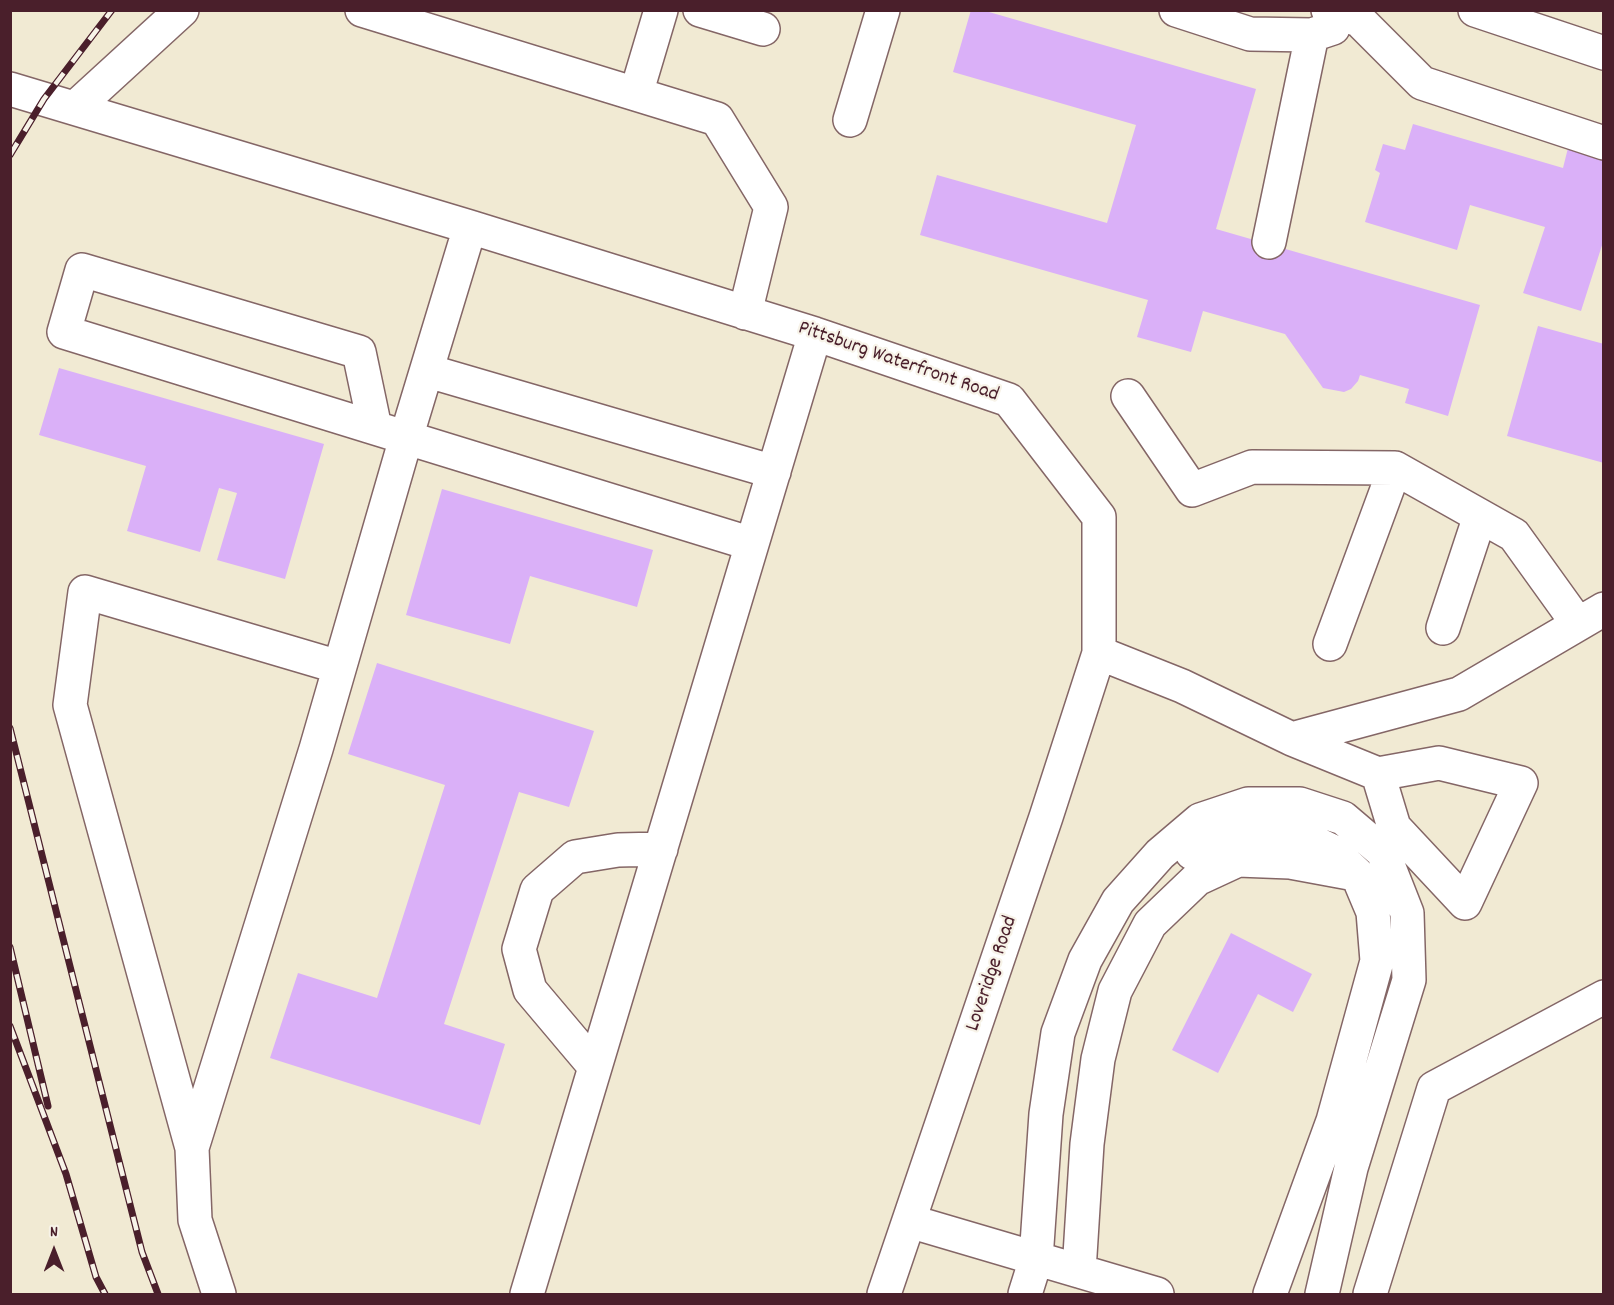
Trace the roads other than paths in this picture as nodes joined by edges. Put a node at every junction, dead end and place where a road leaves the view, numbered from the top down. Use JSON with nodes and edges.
{"nodes":[{"id":1,"x":182,"y":10,"type":"edge"},
{"id":2,"x":362,"y":10,"type":"edge"},
{"id":3,"x":662,"y":10,"type":"edge"},
{"id":4,"x":700,"y":10,"type":"edge"},
{"id":5,"x":883,"y":10,"type":"edge"},
{"id":6,"x":1176,"y":10,"type":"edge"},
{"id":7,"x":1475,"y":10,"type":"edge"},
{"id":8,"x":1361,"y":15,"type":"edge"},
{"id":9,"x":1320,"y":23,"type":"edge"},
{"id":10,"x":763,"y":29,"type":"dead end"},
{"id":11,"x":1604,"y":53,"type":"edge"},
{"id":12,"x":10,"y":89,"type":"edge"},
{"id":13,"x":636,"y":93,"type":"junction"},
{"id":14,"x":75,"y":108,"type":"junction"},
{"id":15,"x":850,"y":120,"type":"dead end"},
{"id":16,"x":1604,"y":144,"type":"edge"},
{"id":17,"x":470,"y":227,"type":"junction"},
{"id":18,"x":1269,"y":242,"type":"dead end"},
{"id":19,"x":745,"y":313,"type":"junction"},
{"id":20,"x":815,"y":334,"type":"junction"},
{"id":21,"x":428,"y":371,"type":"junction"},
{"id":22,"x":1128,"y":396,"type":"dead end"},
{"id":23,"x":375,"y":428,"type":"junction"},
{"id":24,"x":406,"y":438,"type":"junction"},
{"id":25,"x":1395,"y":468,"type":"junction"},
{"id":26,"x":774,"y":472,"type":"junction"},
{"id":27,"x":1480,"y":516,"type":"junction"},
{"id":28,"x":752,"y":544,"type":"junction"},
{"id":29,"x":1591,"y":617,"type":"edge"},
{"id":30,"x":1443,"y":628,"type":"dead end"},
{"id":31,"x":1330,"y":645,"type":"dead end"},
{"id":32,"x":1099,"y":653,"type":"junction"},
{"id":33,"x":339,"y":667,"type":"junction"},
{"id":34,"x":1292,"y":739,"type":"junction"},
{"id":35,"x":1378,"y":774,"type":"junction"},
{"id":36,"x":661,"y":849,"type":"junction"},
{"id":37,"x":1604,"y":997,"type":"edge"},
{"id":38,"x":595,"y":1067,"type":"junction"},
{"id":39,"x":192,"y":1148,"type":"junction"},
{"id":40,"x":909,"y":1221,"type":"junction"},
{"id":41,"x":1057,"y":1265,"type":"junction"},
{"id":42,"x":219,"y":1294,"type":"edge"},
{"id":43,"x":527,"y":1294,"type":"edge"},
{"id":44,"x":884,"y":1294,"type":"edge"},
{"id":45,"x":1025,"y":1294,"type":"edge"},
{"id":46,"x":1157,"y":1294,"type":"edge"},
{"id":47,"x":1270,"y":1294,"type":"edge"},
{"id":48,"x":1322,"y":1294,"type":"edge"},
{"id":49,"x":1370,"y":1294,"type":"edge"}],
"edges":[{"from":1,"to":14,"type":"street"},
{"from":2,"to":13,"type":"street"},
{"from":3,"to":13,"type":"street"},
{"from":4,"to":10,"type":"street"},
{"from":5,"to":15,"type":"street"},
{"from":6,"to":9,"type":"street"},
{"from":7,"to":11,"type":"street"},
{"from":8,"to":9,"type":"street"},
{"from":8,"to":16,"type":"street"},
{"from":9,"to":18,"type":"street"},
{"from":12,"to":14,"type":"street","name":"Pittsburg Waterfront Road"},
{"from":13,"to":19,"type":"street"},
{"from":14,"to":17,"type":"street","name":"Pittsburg Waterfront Road"},
{"from":17,"to":19,"type":"street","name":"Pittsburg Waterfront Road"},
{"from":17,"to":21,"type":"street"},
{"from":19,"to":20,"type":"street","name":"Pittsburg Waterfront Road"},
{"from":20,"to":26,"type":"street"},
{"from":20,"to":32,"type":"street","name":"Pittsburg Waterfront Road"},
{"from":21,"to":24,"type":"street"},
{"from":21,"to":26,"type":"street"},
{"from":22,"to":25,"type":"street"},
{"from":23,"to":23,"type":"street"},
{"from":23,"to":24,"type":"street"},
{"from":24,"to":28,"type":"street"},
{"from":24,"to":33,"type":"street"},
{"from":25,"to":27,"type":"street"},
{"from":25,"to":31,"type":"street"},
{"from":26,"to":28,"type":"street"},
{"from":27,"to":29,"type":"street"},
{"from":27,"to":30,"type":"street"},
{"from":28,"to":36,"type":"street"},
{"from":29,"to":34,"type":"street"},
{"from":32,"to":34,"type":"street"},
{"from":32,"to":40,"type":"street","name":"Loveridge Road"},
{"from":33,"to":39,"type":"street"},
{"from":33,"to":39,"type":"street"},
{"from":34,"to":35,"type":"street"},
{"from":35,"to":35,"type":"street"},
{"from":36,"to":38,"type":"street"},
{"from":36,"to":38,"type":"street"},
{"from":37,"to":49,"type":"street"},
{"from":38,"to":43,"type":"street"},
{"from":39,"to":42,"type":"street"},
{"from":40,"to":41,"type":"street"},
{"from":40,"to":44,"type":"street","name":"Loveridge Road"},
{"from":41,"to":45,"type":"street"},
{"from":41,"to":46,"type":"street"},
{"from":41,"to":47,"type":"street"},
{"from":41,"to":48,"type":"street"}]}
